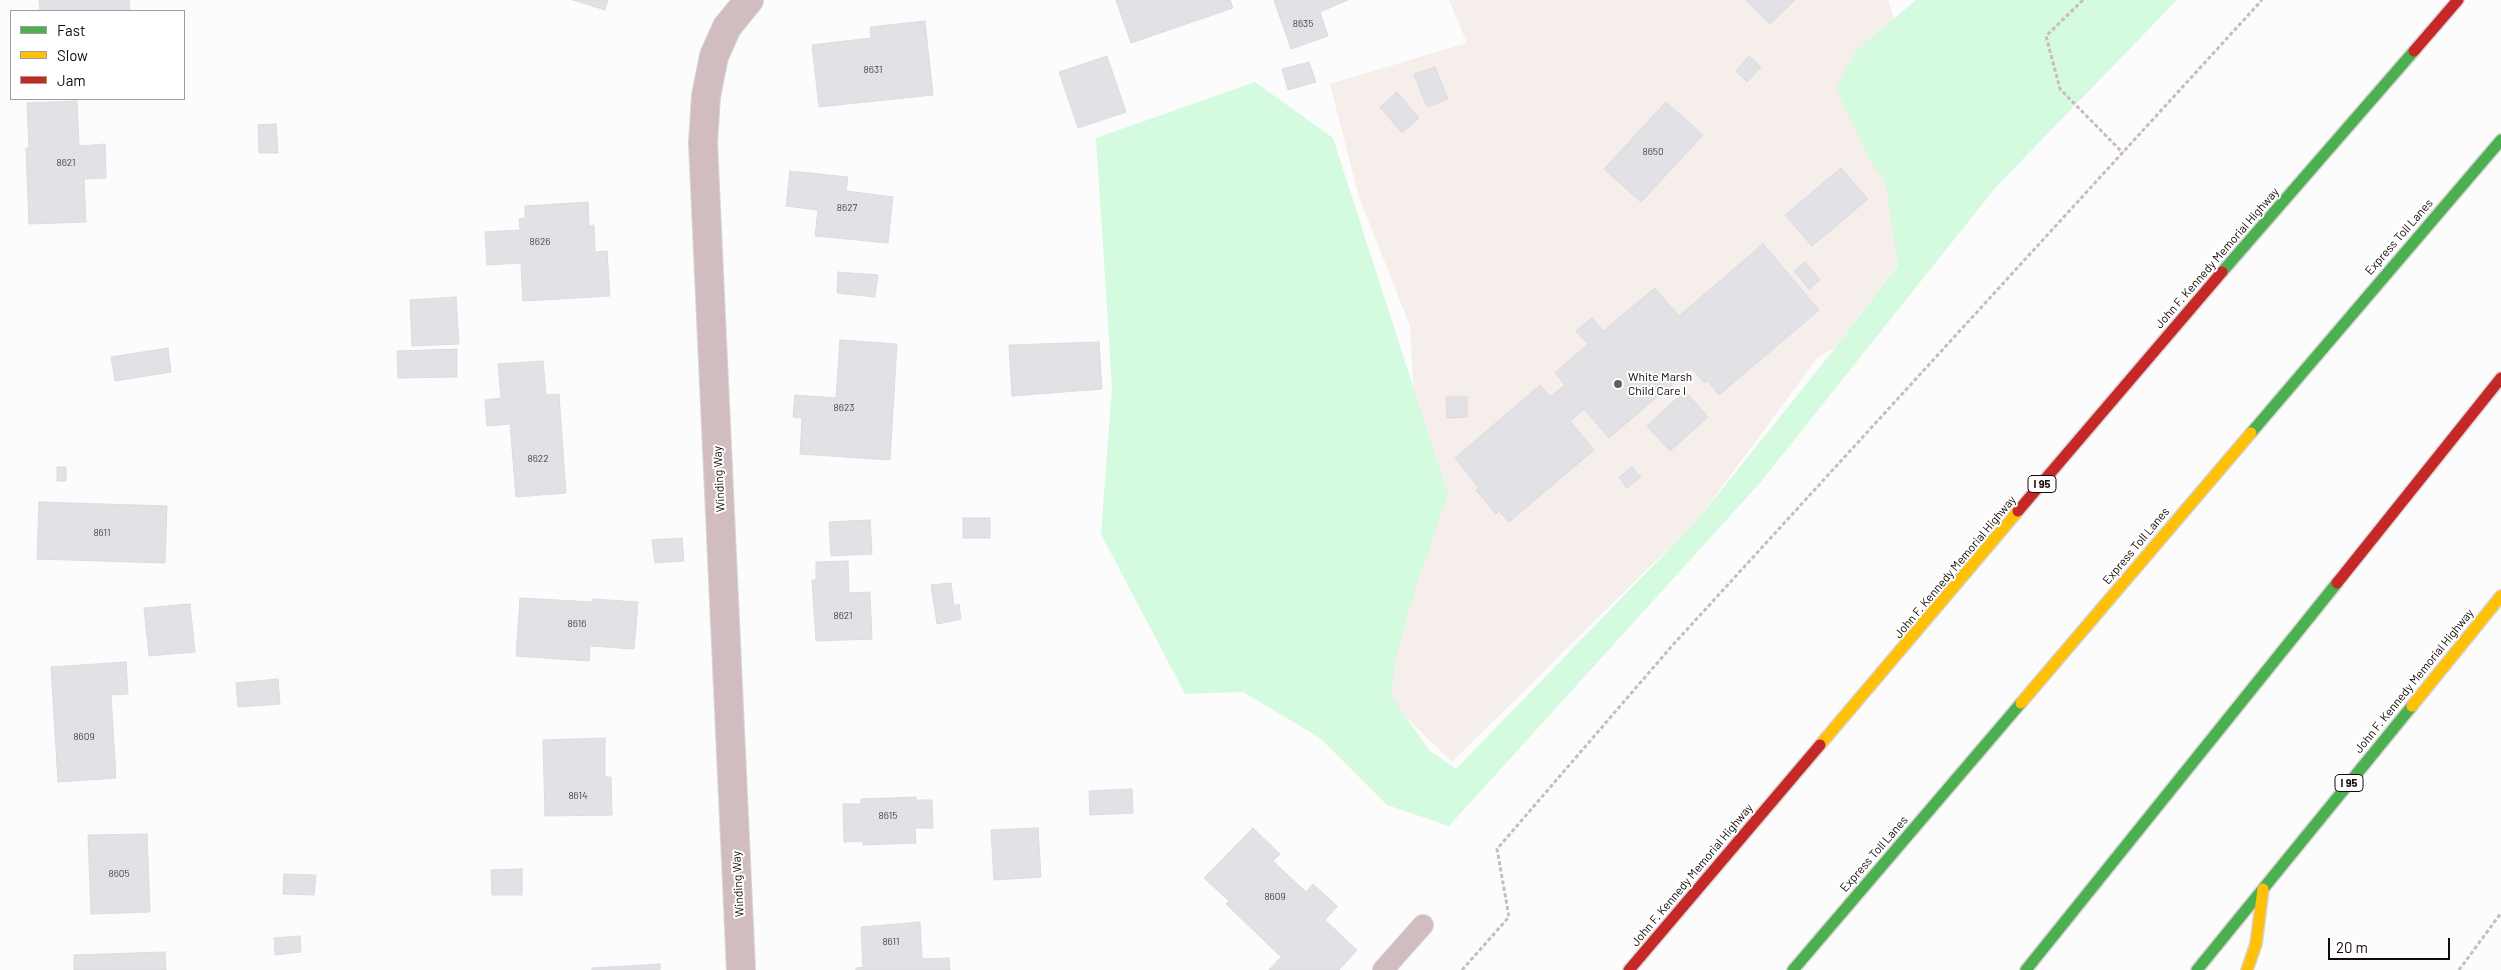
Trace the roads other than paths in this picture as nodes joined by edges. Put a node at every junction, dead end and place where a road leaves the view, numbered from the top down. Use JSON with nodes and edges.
{"nodes":[{"id":1,"x":749,"y":0,"type":"edge"},
{"id":2,"x":2458,"y":0,"type":"edge"},
{"id":3,"x":2501,"y":140,"type":"edge"},
{"id":4,"x":2501,"y":378,"type":"edge"},
{"id":5,"x":2501,"y":596,"type":"edge"},
{"id":6,"x":2263,"y":889,"type":"junction"},
{"id":7,"x":1423,"y":924,"type":"dead end"},
{"id":8,"x":741,"y":970,"type":"edge"},
{"id":9,"x":1383,"y":970,"type":"edge"},
{"id":10,"x":1629,"y":970,"type":"edge"},
{"id":11,"x":1793,"y":970,"type":"edge"},
{"id":12,"x":2026,"y":970,"type":"edge"},
{"id":13,"x":2198,"y":970,"type":"edge"},
{"id":14,"x":2247,"y":970,"type":"edge"}],
"edges":[{"from":1,"to":8,"type":"street","name":"Winding Way"},
{"from":2,"to":10,"type":"highway","name":"John F. Kennedy Memorial Highway","number":"I 95"},
{"from":3,"to":11,"type":"highway","name":"Express Toll Lanes"},
{"from":4,"to":12,"type":"highway"},
{"from":5,"to":6,"type":"highway","name":"John F. Kennedy Memorial Highway","number":"I 95"},
{"from":6,"to":13,"type":"highway","name":"John F. Kennedy Memorial Highway","number":"I 95"},
{"from":6,"to":14,"type":"highway"},
{"from":7,"to":9,"type":"lane"}]}
